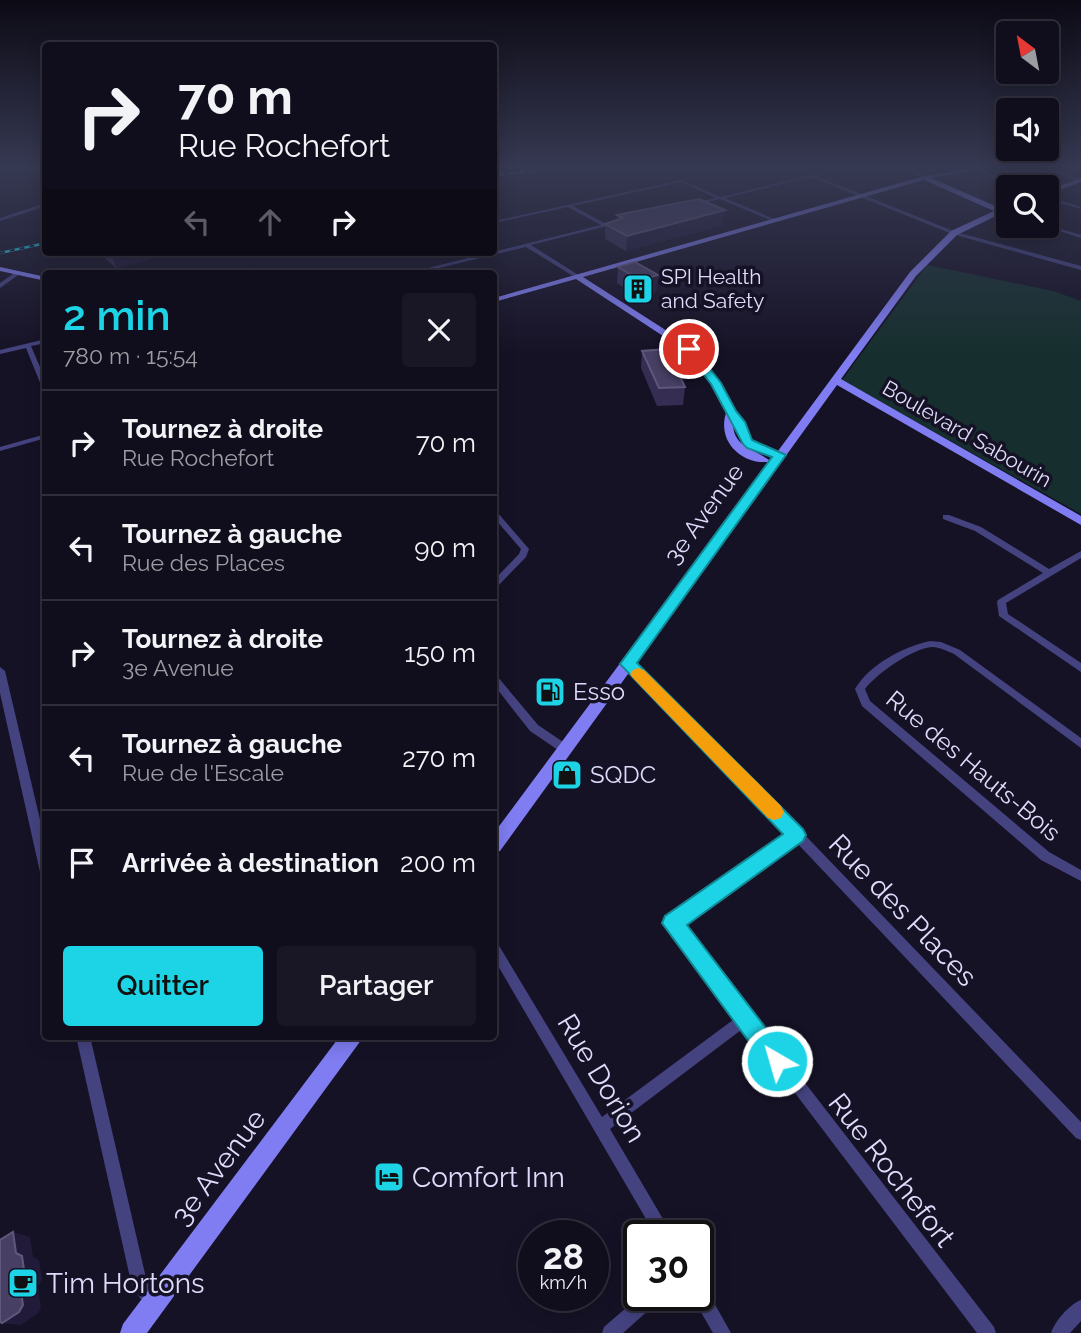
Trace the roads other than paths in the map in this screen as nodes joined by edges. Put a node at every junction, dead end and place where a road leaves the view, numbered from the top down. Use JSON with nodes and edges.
{"nodes":[{"id":1,"x":589,"y":230,"type":"edge"},
{"id":2,"x":743,"y":230,"type":"edge"},
{"id":3,"x":947,"y":230,"type":"edge"},
{"id":4,"x":960,"y":230,"type":"edge"},
{"id":5,"x":1059,"y":230,"type":"edge"},
{"id":6,"x":954,"y":233,"type":"junction"},
{"id":7,"x":1081,"y":237,"type":"edge"},
{"id":8,"x":527,"y":245,"type":"junction"},
{"id":9,"x":497,"y":252,"type":"edge"},
{"id":10,"x":481,"y":256,"type":"edge"},
{"id":11,"x":1081,"y":268,"type":"edge"},
{"id":12,"x":0,"y":269,"type":"edge"},
{"id":13,"x":423,"y":270,"type":"edge"},
{"id":14,"x":18,"y":273,"type":"junction"},
{"id":15,"x":42,"y":277,"type":"edge"},
{"id":16,"x":579,"y":277,"type":"junction"},
{"id":17,"x":0,"y":286,"type":"edge"},
{"id":18,"x":497,"y":299,"type":"edge"},
{"id":19,"x":42,"y":342,"type":"edge"},
{"id":20,"x":28,"y":346,"type":"junction"},
{"id":21,"x":0,"y":352,"type":"edge"},
{"id":22,"x":42,"y":380,"type":"edge"},
{"id":23,"x":835,"y":380,"type":"junction"},
{"id":24,"x":42,"y":437,"type":"edge"},
{"id":25,"x":0,"y":449,"type":"edge"},
{"id":26,"x":777,"y":459,"type":"junction"},
{"id":27,"x":497,"y":517,"type":"edge"},
{"id":28,"x":946,"y":517,"type":"dead end"},
{"id":29,"x":1081,"y":521,"type":"edge"},
{"id":30,"x":1081,"y":554,"type":"edge"},
{"id":31,"x":1049,"y":573,"type":"junction"},
{"id":32,"x":497,"y":582,"type":"edge"},
{"id":33,"x":628,"y":664,"type":"junction"},
{"id":34,"x":1081,"y":668,"type":"edge"},
{"id":35,"x":0,"y":671,"type":"edge"},
{"id":36,"x":497,"y":682,"type":"edge"},
{"id":37,"x":1081,"y":744,"type":"edge"},
{"id":38,"x":565,"y":749,"type":"junction"},
{"id":39,"x":797,"y":835,"type":"junction"},
{"id":40,"x":497,"y":842,"type":"edge"},
{"id":41,"x":42,"y":855,"type":"edge"},
{"id":42,"x":1081,"y":876,"type":"edge"},
{"id":43,"x":497,"y":952,"type":"edge"},
{"id":44,"x":745,"y":1019,"type":"junction"},
{"id":45,"x":84,"y":1040,"type":"edge"},
{"id":46,"x":349,"y":1040,"type":"edge"},
{"id":47,"x":601,"y":1127,"type":"junction"},
{"id":48,"x":1081,"y":1133,"type":"edge"},
{"id":49,"x":656,"y":1220,"type":"edge"},
{"id":50,"x":154,"y":1303,"type":"junction"},
{"id":51,"x":1081,"y":1308,"type":"edge"},
{"id":52,"x":635,"y":1311,"type":"edge"},
{"id":53,"x":710,"y":1311,"type":"edge"},
{"id":54,"x":132,"y":1333,"type":"edge"},
{"id":55,"x":610,"y":1333,"type":"edge"},
{"id":56,"x":723,"y":1333,"type":"edge"},
{"id":57,"x":988,"y":1333,"type":"edge"},
{"id":58,"x":1059,"y":1333,"type":"edge"}],
"edges":[{"from":1,"to":8,"type":"street"},
{"from":2,"to":16,"type":"main road"},
{"from":3,"to":6,"type":"street"},
{"from":4,"to":6,"type":"main road","name":"3e Avenue"},
{"from":5,"to":7,"type":"street"},
{"from":6,"to":11,"type":"street"},
{"from":6,"to":23,"type":"main road","name":"3e Avenue"},
{"from":8,"to":9,"type":"street"},
{"from":8,"to":16,"type":"street"},
{"from":10,"to":13,"type":"street"},
{"from":12,"to":14,"type":"main road"},
{"from":14,"to":15,"type":"main road"},
{"from":14,"to":17,"type":"street"},
{"from":16,"to":18,"type":"main road"},
{"from":16,"to":26,"type":"main road"},
{"from":19,"to":20,"type":"street"},
{"from":20,"to":21,"type":"street"},
{"from":20,"to":22,"type":"street"},
{"from":23,"to":26,"type":"main road","name":"3e Avenue"},
{"from":23,"to":29,"type":"main road","name":"Boulevard Sabourin"},
{"from":24,"to":25,"type":"street"},
{"from":26,"to":33,"type":"main road","name":"3e Avenue"},
{"from":27,"to":32,"type":"street"},
{"from":28,"to":31,"type":"street"},
{"from":30,"to":31,"type":"street"},
{"from":31,"to":34,"type":"street"},
{"from":33,"to":38,"type":"main road","name":"3e Avenue"},
{"from":33,"to":39,"type":"street","name":"Rue des Places"},
{"from":35,"to":41,"type":"street"},
{"from":36,"to":38,"type":"street"},
{"from":37,"to":42,"type":"street","name":"Rue des Hauts-Bois"},
{"from":38,"to":40,"type":"main road","name":"3e Avenue"},
{"from":39,"to":44,"type":"street","name":"Rue Rochefort"},
{"from":39,"to":48,"type":"street","name":"Rue des Places"},
{"from":43,"to":47,"type":"street","name":"Rue Dorion"},
{"from":44,"to":47,"type":"street"},
{"from":44,"to":57,"type":"street","name":"Rue Rochefort"},
{"from":45,"to":50,"type":"street"},
{"from":46,"to":50,"type":"main road","name":"3e Avenue"},
{"from":47,"to":49,"type":"street","name":"Rue Dorion"},
{"from":50,"to":54,"type":"main road","name":"3e Avenue"},
{"from":51,"to":58,"type":"street"},
{"from":52,"to":55,"type":"street"},
{"from":53,"to":56,"type":"street"}]}
